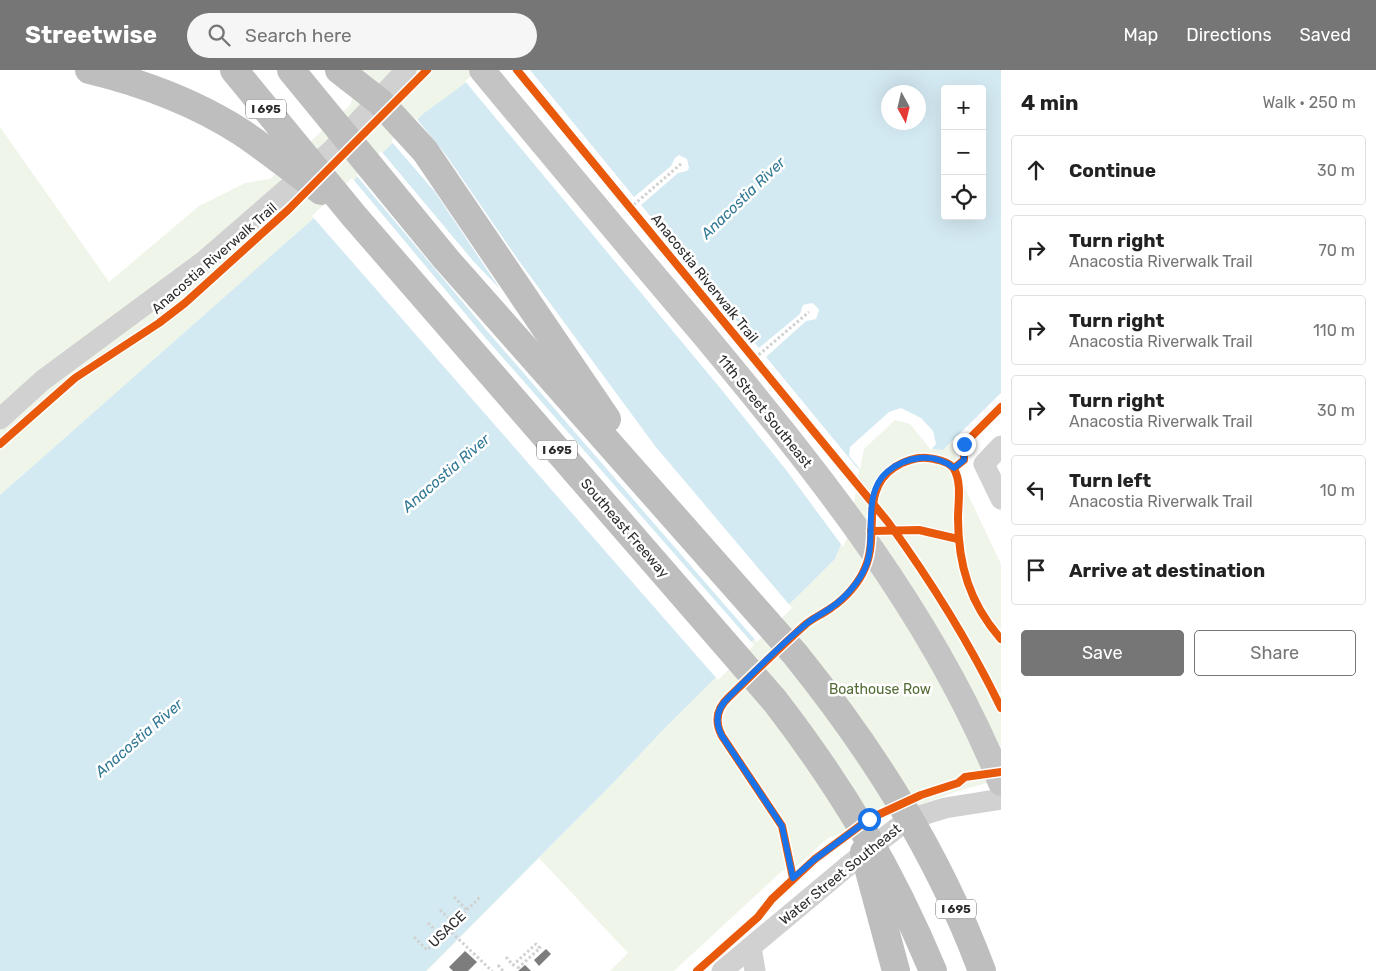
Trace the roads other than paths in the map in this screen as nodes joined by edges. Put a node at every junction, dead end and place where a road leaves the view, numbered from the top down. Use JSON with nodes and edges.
{"nodes":[{"id":1,"x":89,"y":70,"type":"edge"},
{"id":2,"x":234,"y":70,"type":"edge"},
{"id":3,"x":291,"y":70,"type":"edge"},
{"id":4,"x":339,"y":70,"type":"edge"},
{"id":5,"x":406,"y":70,"type":"edge"},
{"id":6,"x":482,"y":70,"type":"edge"},
{"id":7,"x":290,"y":155,"type":"junction"},
{"id":8,"x":0,"y":419,"type":"edge"},
{"id":9,"x":1001,"y":446,"type":"edge"},
{"id":10,"x":1001,"y":499,"type":"edge"},
{"id":11,"x":668,"y":509,"type":"junction"},
{"id":12,"x":1001,"y":783,"type":"edge"},
{"id":13,"x":1001,"y":800,"type":"edge"},
{"id":14,"x":879,"y":875,"type":"junction"},
{"id":15,"x":751,"y":947,"type":"junction"},
{"id":16,"x":722,"y":971,"type":"edge"},
{"id":17,"x":755,"y":971,"type":"edge"},
{"id":18,"x":896,"y":971,"type":"edge"},
{"id":19,"x":933,"y":971,"type":"edge"},
{"id":20,"x":982,"y":971,"type":"edge"}],
"edges":[{"from":1,"to":7,"type":"highway"},
{"from":2,"to":7,"type":"highway","name":"Southeast Freeway","number":"I 695"},
{"from":3,"to":11,"type":"highway","number":"I 695"},
{"from":4,"to":11,"type":"highway"},
{"from":5,"to":8,"type":"street"},
{"from":6,"to":12,"type":"main road","name":"11th Street Southeast"},
{"from":7,"to":14,"type":"highway","name":"Southeast Freeway","number":"I 695"},
{"from":9,"to":10,"type":"street"},
{"from":11,"to":20,"type":"highway","number":"I 695"},
{"from":13,"to":15,"type":"street","name":"Water Street Southeast"},
{"from":14,"to":18,"type":"highway"},
{"from":14,"to":19,"type":"highway"},
{"from":15,"to":16,"type":"street","name":"Water Street Southeast"},
{"from":15,"to":17,"type":"street"}]}
